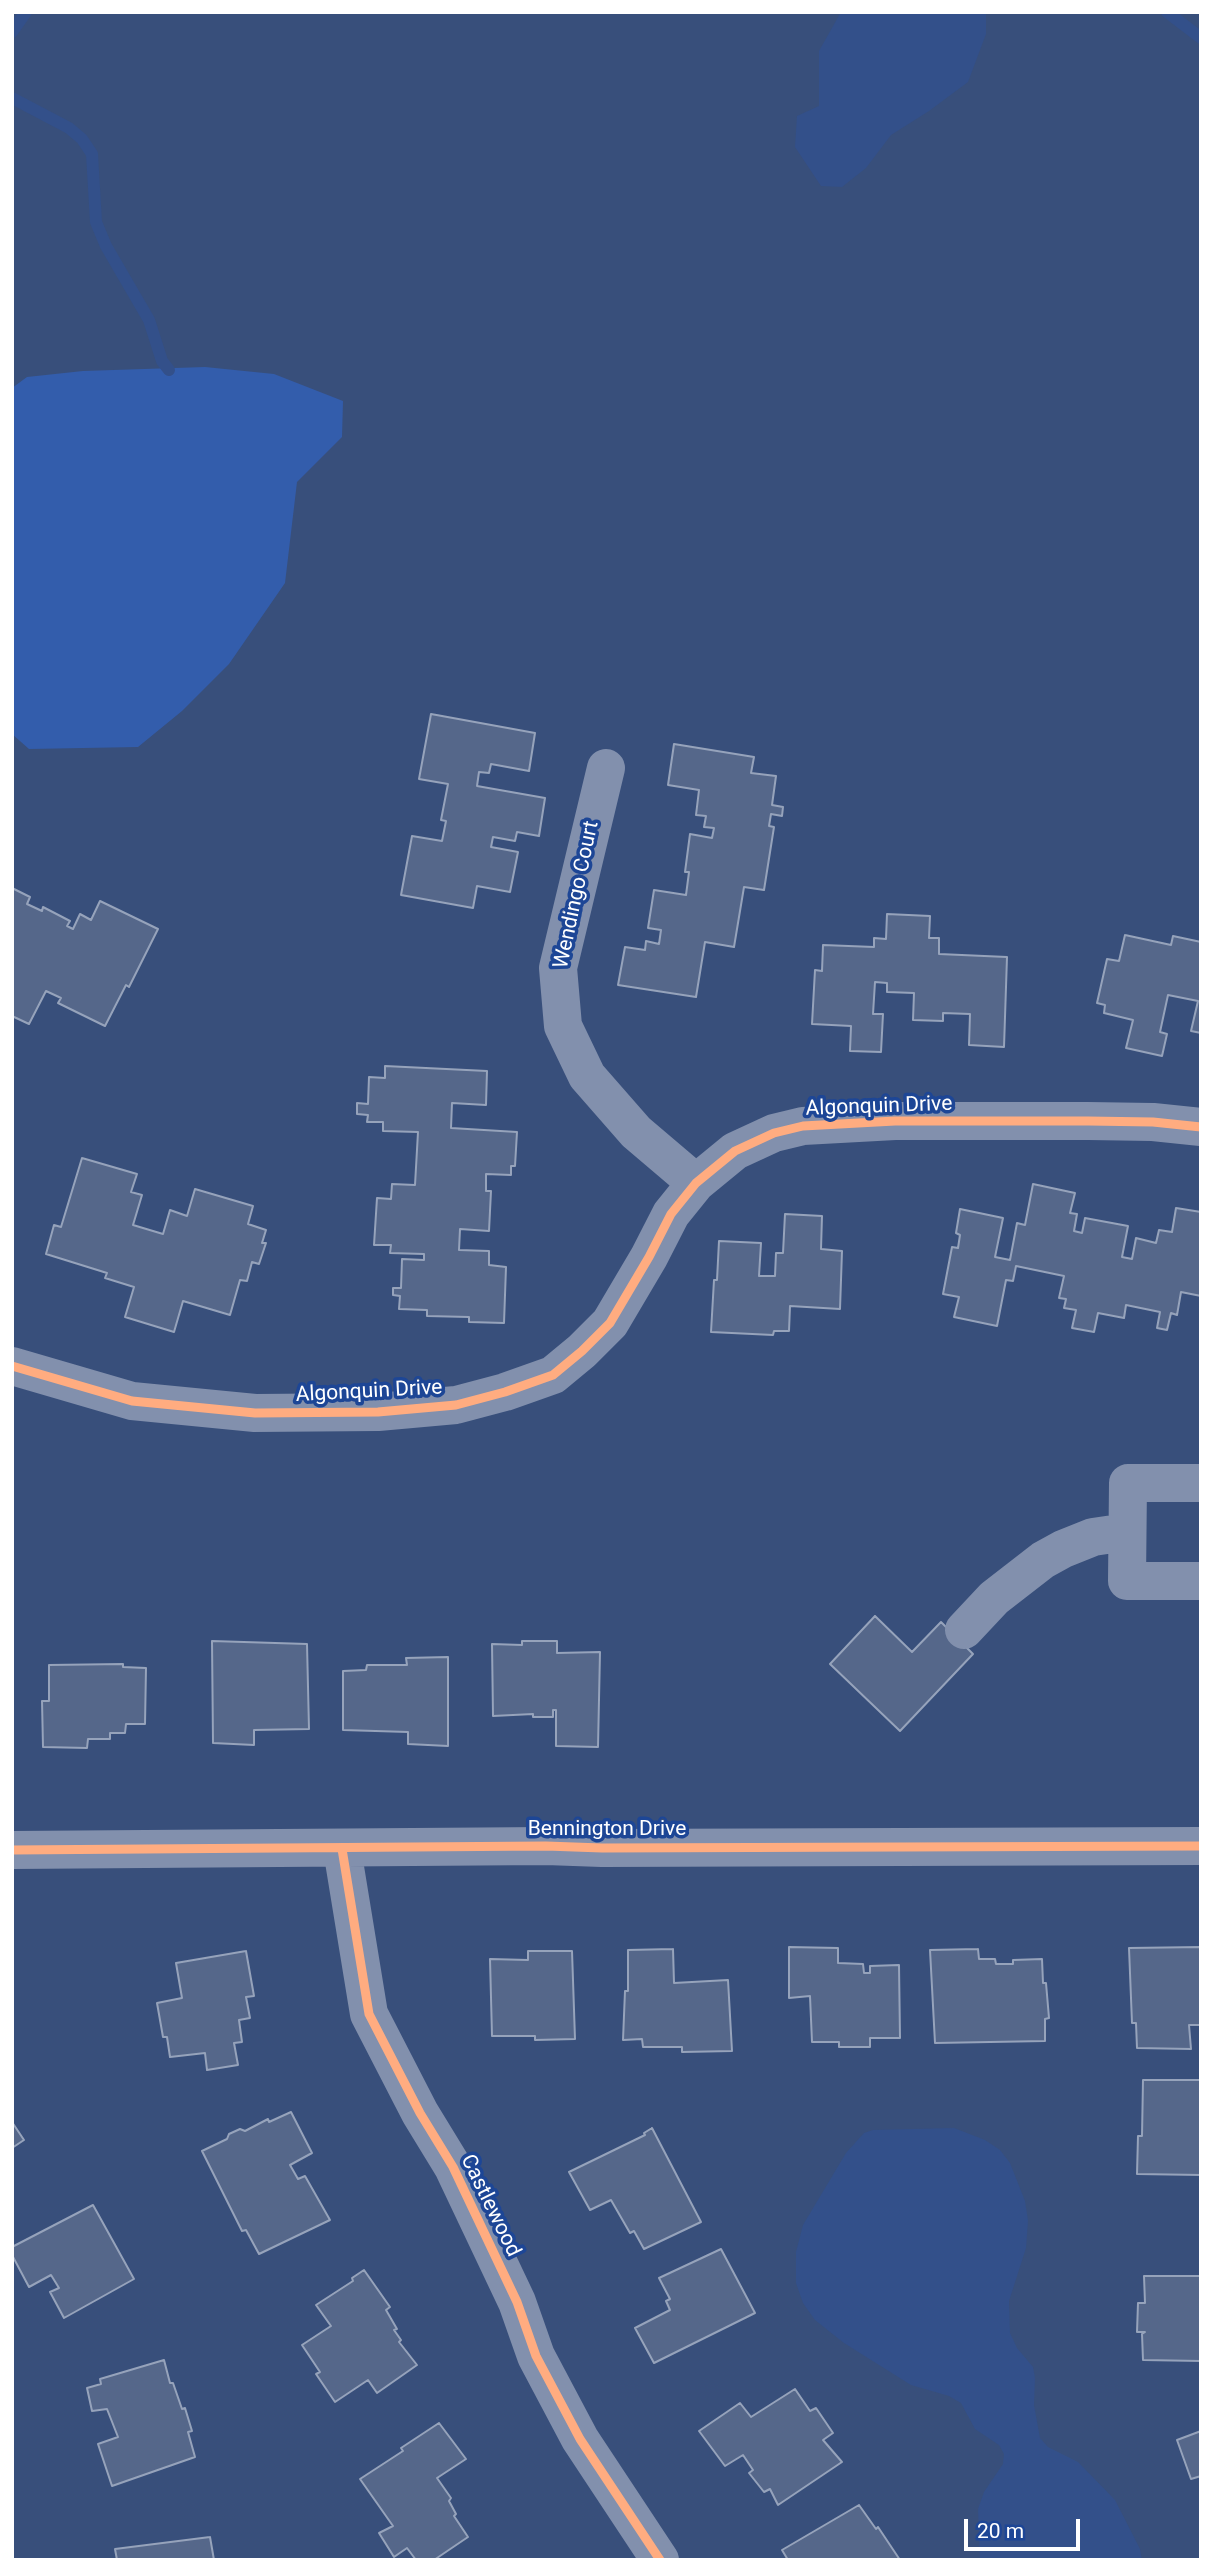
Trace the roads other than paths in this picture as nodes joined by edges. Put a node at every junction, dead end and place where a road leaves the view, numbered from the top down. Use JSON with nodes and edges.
{"nodes":[{"id":1,"x":606,"y":768,"type":"dead end"},
{"id":2,"x":1201,"y":1127,"type":"edge"},
{"id":3,"x":696,"y":1183,"type":"junction"},
{"id":4,"x":12,"y":1366,"type":"edge"},
{"id":5,"x":1201,"y":1483,"type":"edge"},
{"id":6,"x":1127,"y":1532,"type":"junction"},
{"id":7,"x":1201,"y":1581,"type":"edge"},
{"id":8,"x":964,"y":1630,"type":"dead end"},
{"id":9,"x":1201,"y":1846,"type":"edge"},
{"id":10,"x":342,"y":1849,"type":"junction"},
{"id":11,"x":12,"y":1850,"type":"edge"},
{"id":12,"x":660,"y":2560,"type":"edge"}],
"edges":[{"from":1,"to":3,"type":"street","name":"Wendingo Court"},
{"from":2,"to":3,"type":"street","name":"Algonquin Drive"},
{"from":3,"to":4,"type":"street","name":"Algonquin Drive"},
{"from":5,"to":6,"type":"street"},
{"from":6,"to":7,"type":"street"},
{"from":6,"to":8,"type":"street"},
{"from":9,"to":10,"type":"street","name":"Bennington Drive"},
{"from":10,"to":11,"type":"street","name":"Bennington Drive"},
{"from":10,"to":12,"type":"street","name":"Castlewood"}]}
